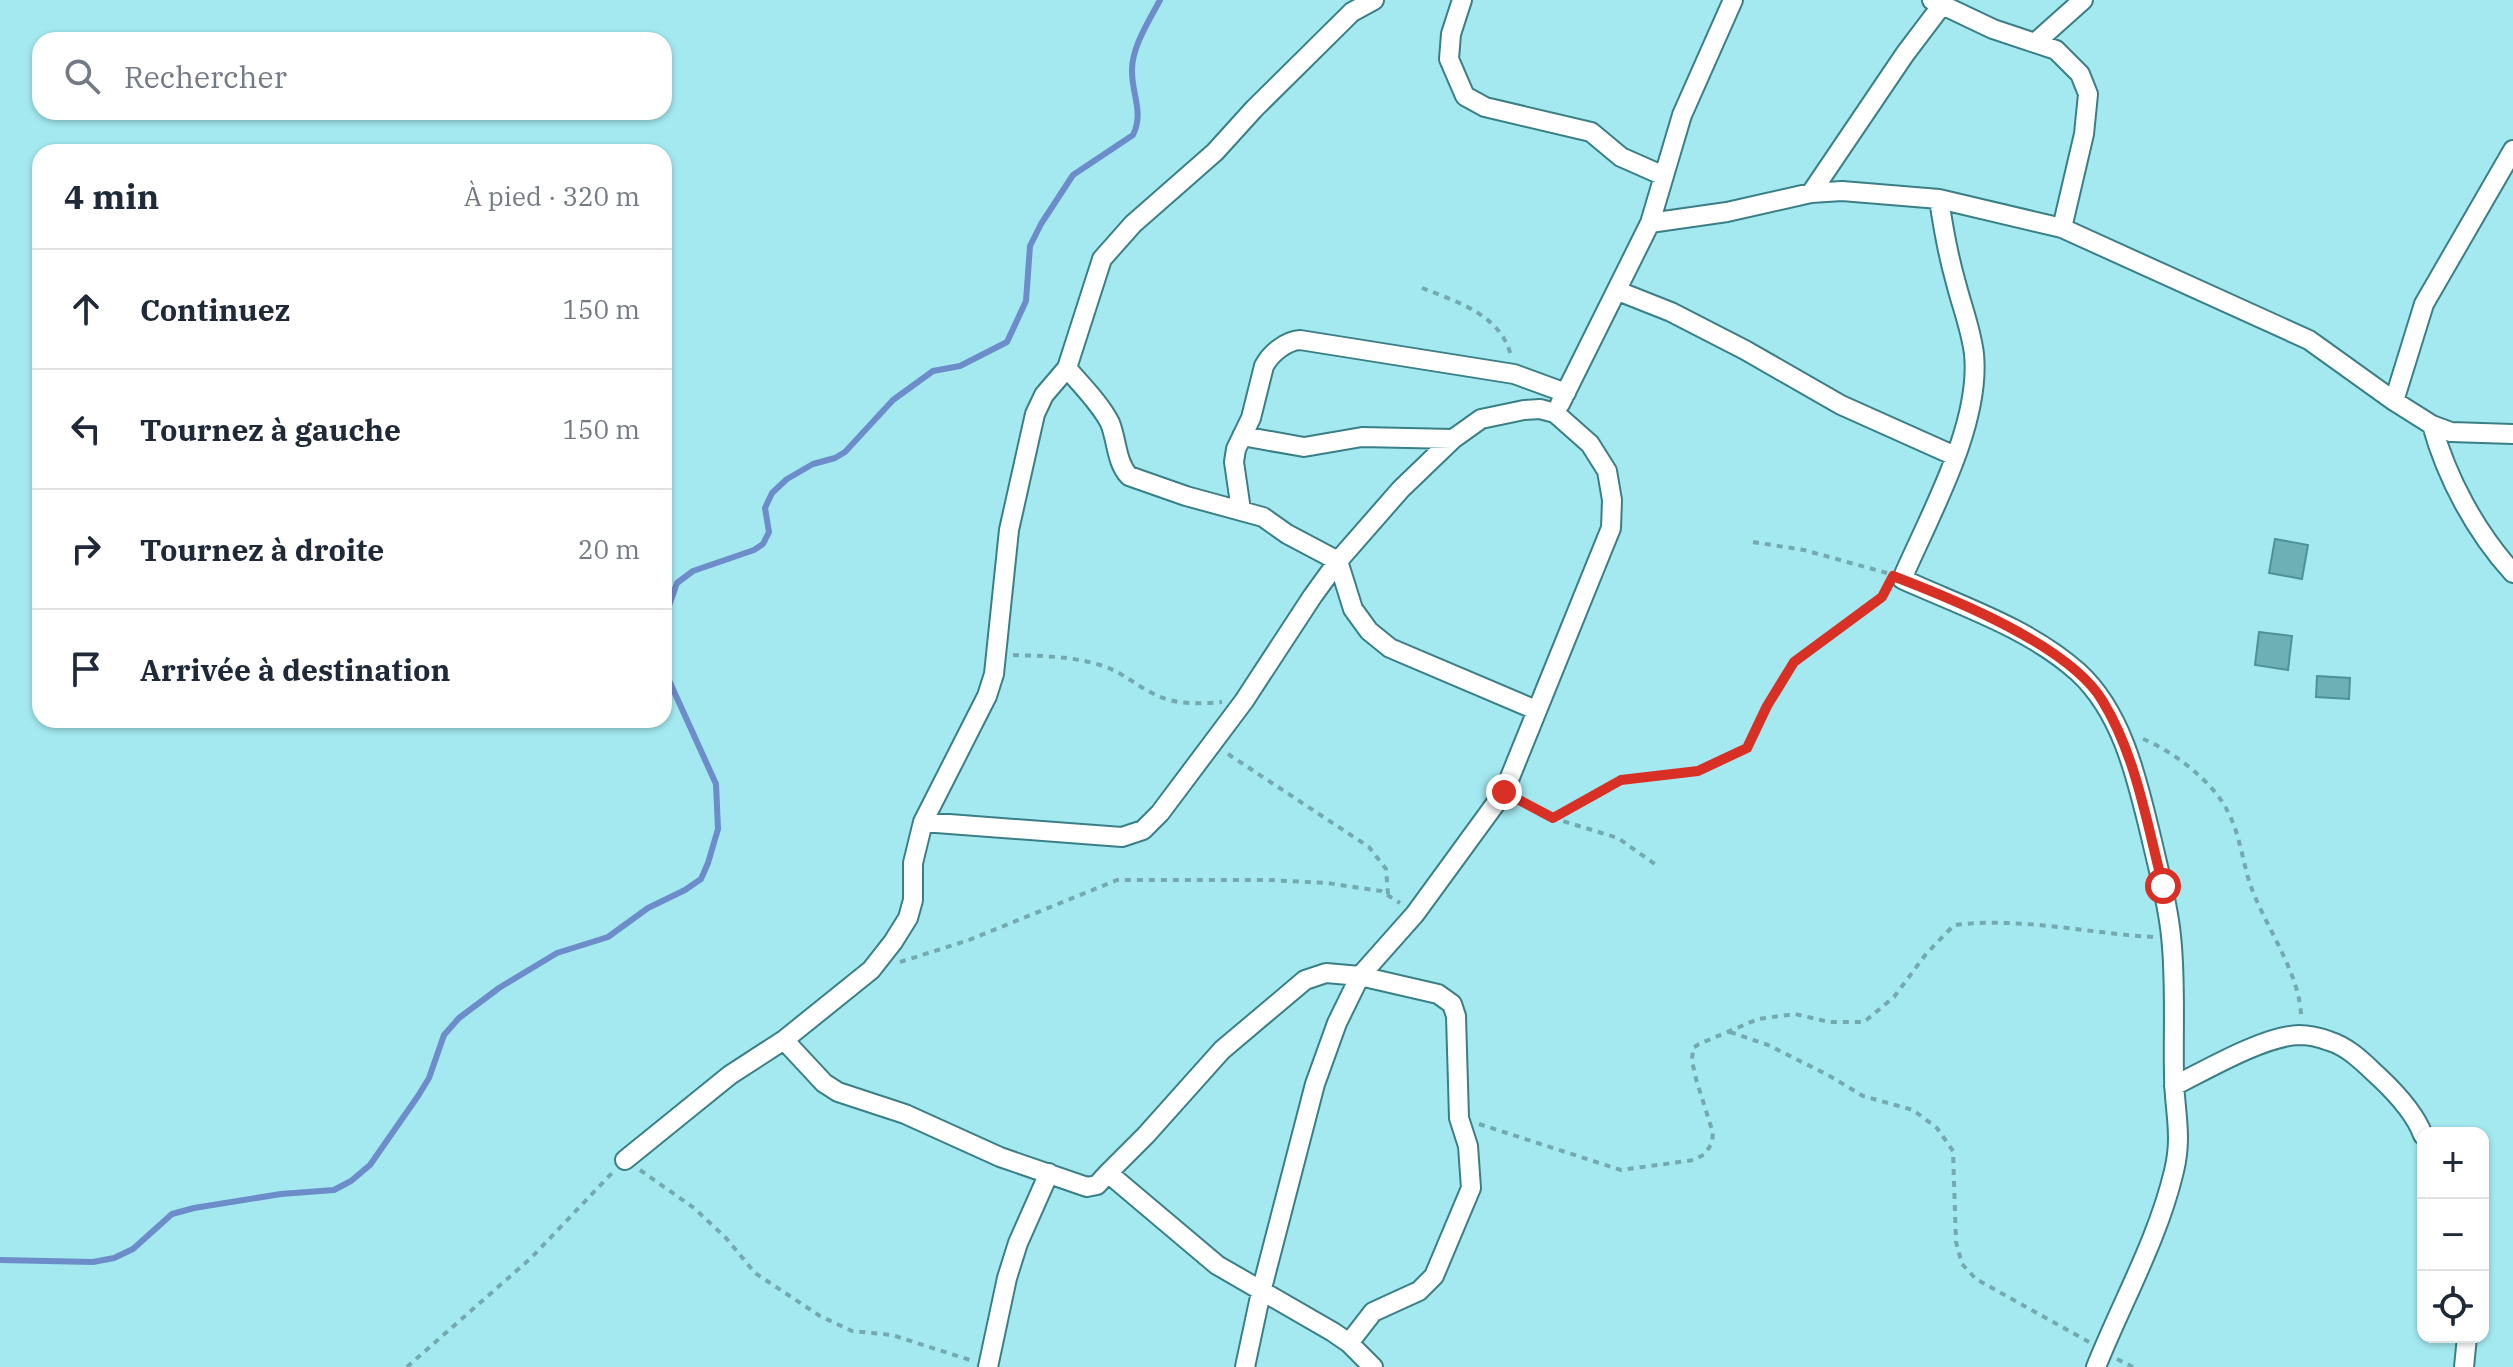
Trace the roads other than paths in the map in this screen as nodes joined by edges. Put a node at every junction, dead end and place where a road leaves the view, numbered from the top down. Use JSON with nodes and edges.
{"nodes":[{"id":1,"x":1374,"y":0,"type":"edge"},
{"id":2,"x":1462,"y":0,"type":"edge"},
{"id":3,"x":1733,"y":0,"type":"edge"},
{"id":4,"x":2083,"y":0,"type":"edge"},
{"id":5,"x":1937,"y":3,"type":"edge"},
{"id":6,"x":2036,"y":42,"type":"junction"},
{"id":7,"x":2513,"y":150,"type":"edge"},
{"id":8,"x":1664,"y":176,"type":"junction"},
{"id":9,"x":1811,"y":193,"type":"junction"},
{"id":10,"x":1939,"y":199,"type":"junction"},
{"id":11,"x":1650,"y":223,"type":"junction"},
{"id":12,"x":2062,"y":228,"type":"junction"},
{"id":13,"x":1618,"y":291,"type":"junction"},
{"id":14,"x":1067,"y":368,"type":"junction"},
{"id":15,"x":1566,"y":393,"type":"junction"},
{"id":16,"x":2394,"y":401,"type":"junction"},
{"id":17,"x":1555,"y":413,"type":"junction"},
{"id":18,"x":2432,"y":425,"type":"junction"},
{"id":19,"x":2513,"y":434,"type":"edge"},
{"id":20,"x":1242,"y":436,"type":"junction"},
{"id":21,"x":1453,"y":439,"type":"junction"},
{"id":22,"x":1955,"y":456,"type":"junction"},
{"id":23,"x":1241,"y":510,"type":"junction"},
{"id":24,"x":2491,"y":549,"type":"junction"},
{"id":25,"x":2513,"y":551,"type":"edge"},
{"id":26,"x":1338,"y":561,"type":"junction"},
{"id":27,"x":2513,"y":573,"type":"edge"},
{"id":28,"x":1536,"y":710,"type":"junction"},
{"id":29,"x":923,"y":822,"type":"junction"},
{"id":30,"x":1360,"y":976,"type":"junction"},
{"id":31,"x":784,"y":1040,"type":"junction"},
{"id":32,"x":2174,"y":1086,"type":"junction"},
{"id":33,"x":2419,"y":1127,"type":"edge"},
{"id":34,"x":625,"y":1160,"type":"road end"},
{"id":35,"x":1049,"y":1173,"type":"junction"},
{"id":36,"x":1108,"y":1173,"type":"junction"},
{"id":37,"x":1261,"y":1292,"type":"junction"},
{"id":38,"x":1349,"y":1343,"type":"junction"},
{"id":39,"x":2466,"y":1343,"type":"edge"},
{"id":40,"x":2100,"y":1358,"type":"edge"},
{"id":41,"x":991,"y":1366,"type":"edge"},
{"id":42,"x":1245,"y":1367,"type":"edge"},
{"id":43,"x":1373,"y":1367,"type":"edge"},
{"id":44,"x":2464,"y":1367,"type":"edge"}],
"edges":[{"from":1,"to":14,"type":"street"},
{"from":2,"to":8,"type":"street"},
{"from":3,"to":8,"type":"street"},
{"from":4,"to":6,"type":"street"},
{"from":5,"to":6,"type":"street"},
{"from":5,"to":9,"type":"street"},
{"from":6,"to":12,"type":"street"},
{"from":7,"to":16,"type":"street"},
{"from":8,"to":11,"type":"street"},
{"from":9,"to":10,"type":"street"},
{"from":9,"to":11,"type":"street"},
{"from":10,"to":12,"type":"street"},
{"from":10,"to":22,"type":"street"},
{"from":11,"to":13,"type":"street"},
{"from":12,"to":16,"type":"street"},
{"from":13,"to":15,"type":"street"},
{"from":13,"to":22,"type":"street"},
{"from":14,"to":23,"type":"street"},
{"from":14,"to":29,"type":"street"},
{"from":15,"to":17,"type":"street"},
{"from":15,"to":20,"type":"street"},
{"from":16,"to":18,"type":"street"},
{"from":17,"to":21,"type":"street"},
{"from":17,"to":28,"type":"street"},
{"from":18,"to":19,"type":"street"},
{"from":18,"to":24,"type":"street"},
{"from":20,"to":21,"type":"street"},
{"from":20,"to":23,"type":"street"},
{"from":21,"to":26,"type":"street"},
{"from":22,"to":32,"type":"street"},
{"from":23,"to":26,"type":"street"},
{"from":24,"to":25,"type":"street"},
{"from":24,"to":27,"type":"street"},
{"from":26,"to":28,"type":"street"},
{"from":26,"to":29,"type":"street"},
{"from":28,"to":30,"type":"street"},
{"from":29,"to":31,"type":"street"},
{"from":30,"to":36,"type":"street"},
{"from":30,"to":37,"type":"street"},
{"from":30,"to":38,"type":"street"},
{"from":31,"to":34,"type":"street"},
{"from":31,"to":35,"type":"street"},
{"from":32,"to":33,"type":"street"},
{"from":32,"to":40,"type":"street"},
{"from":35,"to":36,"type":"street"},
{"from":35,"to":41,"type":"street"},
{"from":36,"to":37,"type":"street"},
{"from":37,"to":38,"type":"street"},
{"from":37,"to":42,"type":"street"},
{"from":38,"to":43,"type":"street"},
{"from":39,"to":44,"type":"street"}]}
